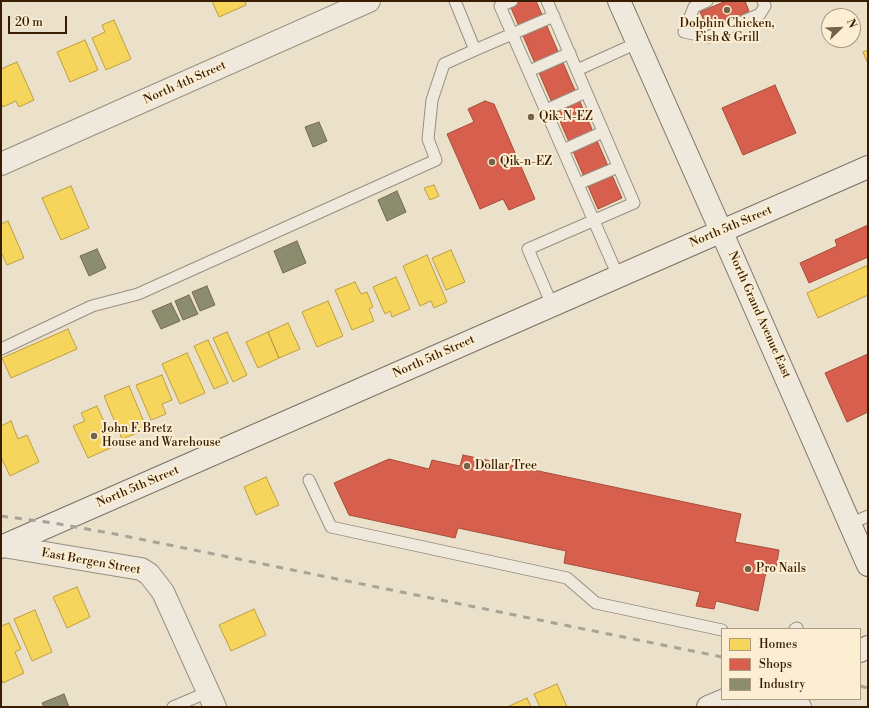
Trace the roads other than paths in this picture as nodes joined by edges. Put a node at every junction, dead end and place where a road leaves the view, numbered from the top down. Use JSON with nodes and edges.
{"nodes":[{"id":1,"x":369,"y":1,"type":"edge"},
{"id":2,"x":455,"y":1,"type":"edge"},
{"id":3,"x":512,"y":1,"type":"edge"},
{"id":4,"x":547,"y":1,"type":"edge"},
{"id":5,"x":619,"y":1,"type":"edge"},
{"id":6,"x":707,"y":1,"type":"edge"},
{"id":7,"x":763,"y":1,"type":"edge"},
{"id":8,"x":554,"y":16,"type":"junction"},
{"id":9,"x":513,"y":34,"type":"junction"},
{"id":10,"x":637,"y":43,"type":"junction"},
{"id":11,"x":475,"y":50,"type":"junction"},
{"id":12,"x":570,"y":53,"type":"junction"},
{"id":13,"x":577,"y":70,"type":"junction"},
{"id":14,"x":529,"y":71,"type":"junction"},
{"id":15,"x":586,"y":92,"type":"junction"},
{"id":16,"x":546,"y":110,"type":"junction"},
{"id":17,"x":603,"y":132,"type":"junction"},
{"id":18,"x":563,"y":150,"type":"junction"},
{"id":19,"x":1,"y":164,"type":"edge"},
{"id":20,"x":618,"y":167,"type":"junction"},
{"id":21,"x":868,"y":167,"type":"edge"},
{"id":22,"x":578,"y":184,"type":"junction"},
{"id":23,"x":593,"y":220,"type":"junction"},
{"id":24,"x":721,"y":231,"type":"junction"},
{"id":25,"x":618,"y":276,"type":"junction"},
{"id":26,"x":552,"y":305,"type":"junction"},
{"id":27,"x":1,"y":349,"type":"edge"},
{"id":28,"x":309,"y":480,"type":"dead end"},
{"id":29,"x":859,"y":520,"type":"edge"},
{"id":30,"x":2,"y":546,"type":"edge"},
{"id":31,"x":868,"y":565,"type":"edge"},
{"id":32,"x":721,"y":630,"type":"edge"},
{"id":33,"x":212,"y":699,"type":"edge"},
{"id":34,"x":725,"y":700,"type":"edge"},
{"id":35,"x":752,"y":700,"type":"edge"},
{"id":36,"x":173,"y":707,"type":"edge"},
{"id":37,"x":708,"y":707,"type":"edge"},
{"id":38,"x":800,"y":707,"type":"edge"}],
"edges":[{"from":1,"to":19,"type":"main road","name":"North 4th Street"},
{"from":2,"to":11,"type":"lane"},
{"from":3,"to":9,"type":"lane"},
{"from":4,"to":8,"type":"lane"},
{"from":5,"to":10,"type":"main road","name":"North Grand Avenue East"},
{"from":6,"to":7,"type":"lane"},
{"from":8,"to":9,"type":"lane"},
{"from":8,"to":12,"type":"lane"},
{"from":9,"to":11,"type":"lane"},
{"from":9,"to":14,"type":"lane"},
{"from":10,"to":13,"type":"lane"},
{"from":10,"to":24,"type":"main road","name":"North Grand Avenue East"},
{"from":11,"to":27,"type":"lane"},
{"from":12,"to":13,"type":"lane"},
{"from":12,"to":14,"type":"lane"},
{"from":13,"to":15,"type":"lane"},
{"from":14,"to":16,"type":"lane"},
{"from":15,"to":16,"type":"lane"},
{"from":15,"to":17,"type":"lane"},
{"from":16,"to":18,"type":"lane"},
{"from":17,"to":18,"type":"lane"},
{"from":17,"to":20,"type":"lane"},
{"from":18,"to":22,"type":"lane"},
{"from":20,"to":22,"type":"lane"},
{"from":20,"to":23,"type":"lane"},
{"from":21,"to":24,"type":"main road","name":"North 5th Street"},
{"from":22,"to":23,"type":"lane"},
{"from":23,"to":25,"type":"lane"},
{"from":23,"to":26,"type":"lane"},
{"from":24,"to":25,"type":"main road","name":"North 5th Street"},
{"from":24,"to":29,"type":"main road","name":"North Grand Avenue East"},
{"from":25,"to":26,"type":"main road","name":"North 5th Street"},
{"from":26,"to":30,"type":"main road","name":"North 5th Street"},
{"from":28,"to":32,"type":"lane"},
{"from":29,"to":31,"type":"main road","name":"North Grand Avenue East"},
{"from":30,"to":33,"type":"main road","name":"East Bergen Street"},
{"from":33,"to":36,"type":"lane"},
{"from":34,"to":37,"type":"main road"},
{"from":35,"to":38,"type":"main road"}]}
